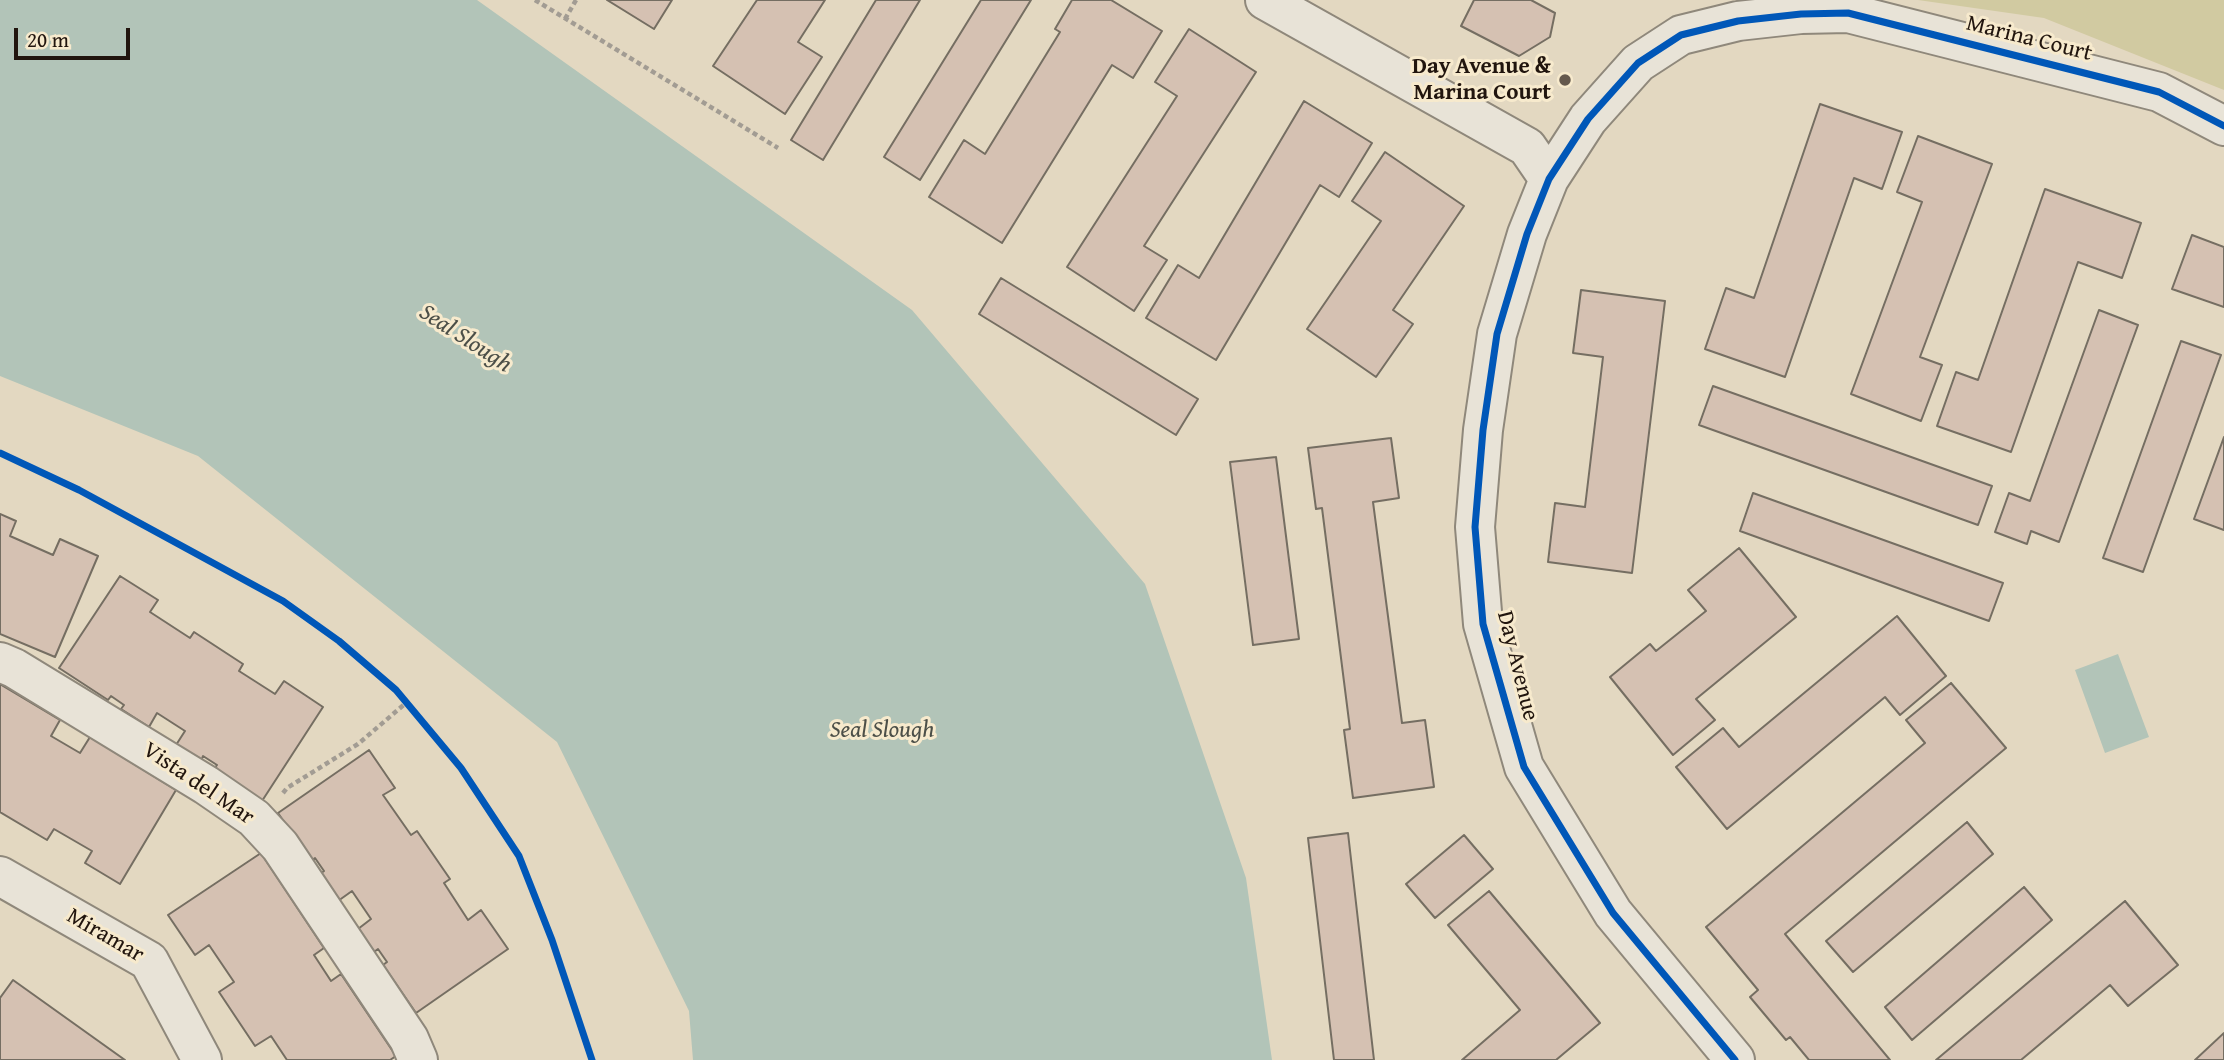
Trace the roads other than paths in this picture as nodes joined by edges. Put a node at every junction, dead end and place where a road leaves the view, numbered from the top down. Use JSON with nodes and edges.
{"nodes":[{"id":1,"x":1265,"y":0,"type":"edge"},
{"id":2,"x":2224,"y":126,"type":"edge"},
{"id":3,"x":1549,"y":179,"type":"junction"},
{"id":4,"x":0,"y":662,"type":"edge"},
{"id":5,"x":0,"y":876,"type":"edge"},
{"id":6,"x":202,"y":1060,"type":"edge"},
{"id":7,"x":418,"y":1060,"type":"edge"},
{"id":8,"x":1735,"y":1060,"type":"edge"}],
"edges":[{"from":1,"to":3,"type":"street"},
{"from":2,"to":3,"type":"street","name":"Marina Court"},
{"from":3,"to":8,"type":"street","name":"Day Avenue"},
{"from":4,"to":7,"type":"street","name":"Vista del Mar"},
{"from":5,"to":6,"type":"street","name":"Miramar"}]}
